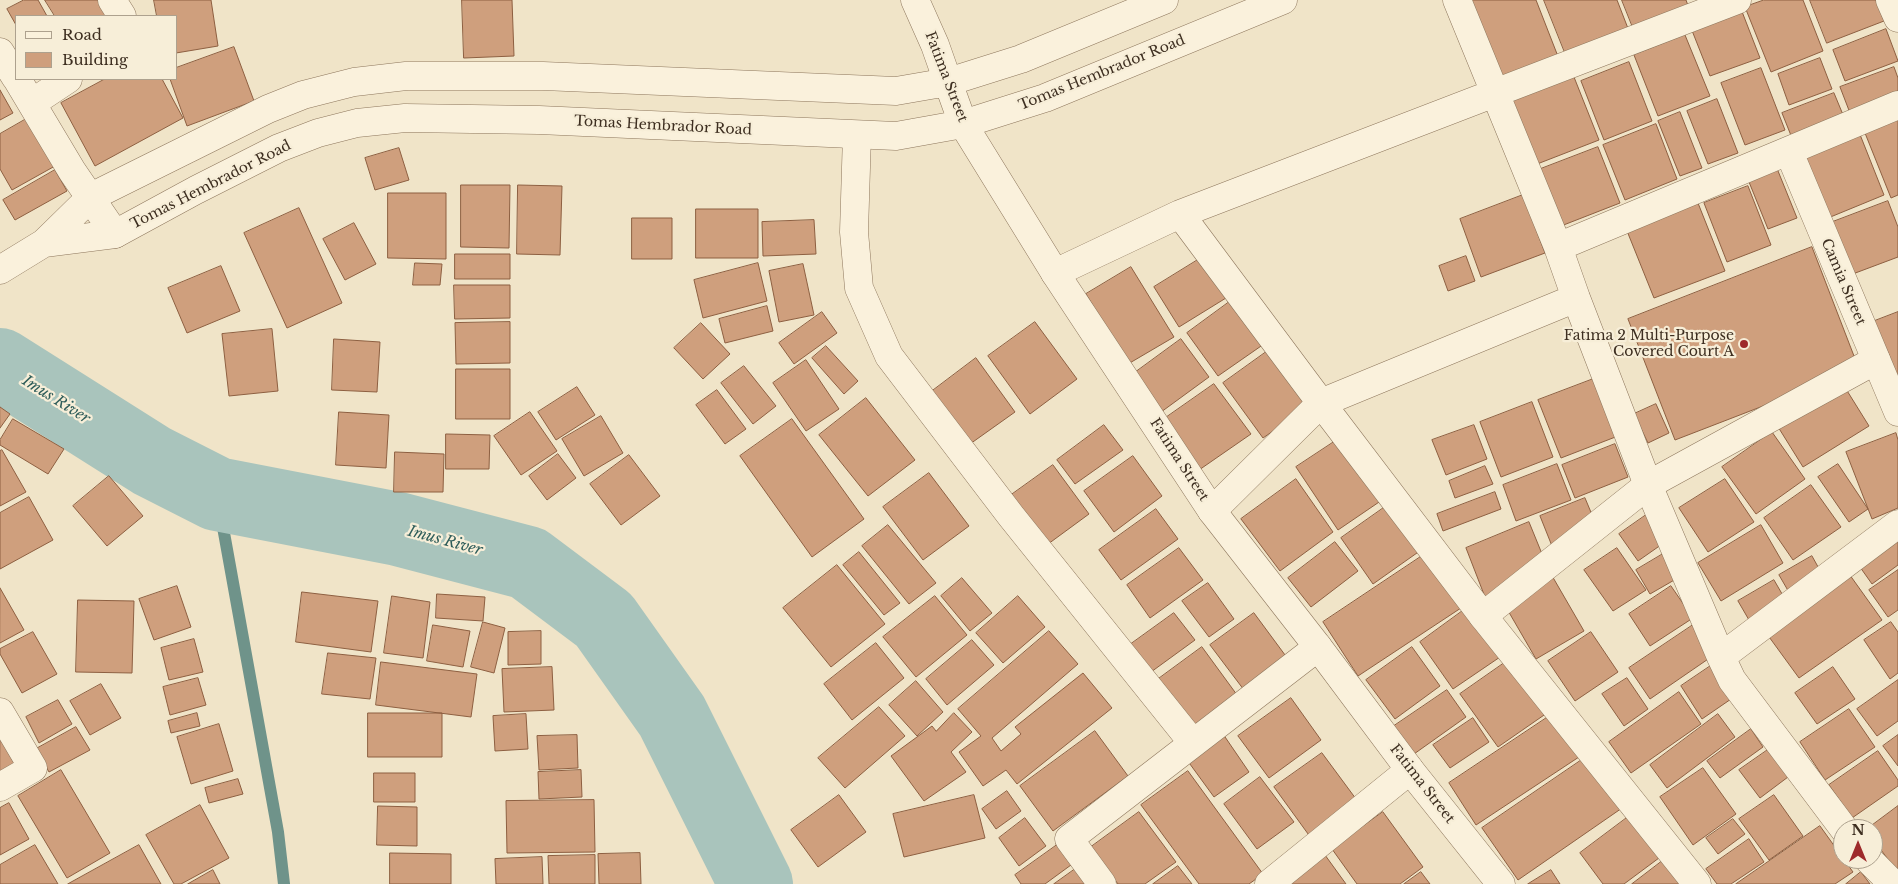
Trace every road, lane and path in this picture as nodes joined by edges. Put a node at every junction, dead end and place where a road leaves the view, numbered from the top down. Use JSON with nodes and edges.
{"nodes":[{"id":1,"x":112,"y":0,"type":"edge"},
{"id":2,"x":136,"y":0,"type":"edge"},
{"id":3,"x":915,"y":0,"type":"edge"},
{"id":4,"x":1164,"y":0,"type":"edge"},
{"id":5,"x":1283,"y":0,"type":"edge"},
{"id":6,"x":1458,"y":0,"type":"edge"},
{"id":7,"x":1737,"y":0,"type":"edge"},
{"id":8,"x":1890,"y":0,"type":"edge"},
{"id":9,"x":121,"y":15,"type":"edge"},
{"id":10,"x":135,"y":15,"type":"edge"},
{"id":11,"x":1898,"y":18,"type":"edge"},
{"id":12,"x":0,"y":52,"type":"edge"},
{"id":13,"x":15,"y":76,"type":"edge"},
{"id":14,"x":17,"y":80,"type":"edge"},
{"id":15,"x":66,"y":80,"type":"edge"},
{"id":16,"x":948,"y":82,"type":"junction"},
{"id":17,"x":1495,"y":93,"type":"junction"},
{"id":18,"x":32,"y":103,"type":"junction"},
{"id":19,"x":1898,"y":105,"type":"edge"},
{"id":20,"x":963,"y":124,"type":"junction"},
{"id":21,"x":857,"y":135,"type":"junction"},
{"id":22,"x":1789,"y":152,"type":"junction"},
{"id":23,"x":91,"y":198,"type":"junction"},
{"id":24,"x":1180,"y":214,"type":"junction"},
{"id":25,"x":115,"y":234,"type":"junction"},
{"id":26,"x":1558,"y":247,"type":"junction"},
{"id":27,"x":37,"y":248,"type":"junction"},
{"id":28,"x":0,"y":270,"type":"edge"},
{"id":29,"x":1055,"y":272,"type":"junction"},
{"id":30,"x":1576,"y":298,"type":"junction"},
{"id":31,"x":1876,"y":360,"type":"junction"},
{"id":32,"x":1321,"y":403,"type":"junction"},
{"id":33,"x":1898,"y":412,"type":"edge"},
{"id":34,"x":1648,"y":485,"type":"junction"},
{"id":35,"x":1212,"y":511,"type":"junction"},
{"id":36,"x":1898,"y":524,"type":"edge"},
{"id":37,"x":1484,"y":616,"type":"junction"},
{"id":38,"x":1318,"y":647,"type":"junction"},
{"id":39,"x":1722,"y":657,"type":"junction"},
{"id":40,"x":0,"y":712,"type":"edge"},
{"id":41,"x":1193,"y":742,"type":"junction"},
{"id":42,"x":1410,"y":770,"type":"junction"},
{"id":43,"x":0,"y":787,"type":"edge"},
{"id":44,"x":1836,"y":819,"type":"edge"},
{"id":45,"x":1878,"y":869,"type":"edge"},
{"id":46,"x":1102,"y":884,"type":"edge"},
{"id":47,"x":1269,"y":884,"type":"edge"},
{"id":48,"x":1501,"y":884,"type":"edge"},
{"id":49,"x":1697,"y":884,"type":"edge"},
{"id":50,"x":1893,"y":884,"type":"edge"}],
"edges":[{"from":1,"to":9,"type":"street"},
{"from":2,"to":10,"type":"street"},
{"from":3,"to":16,"type":"street","name":"Fatima Street"},
{"from":4,"to":16,"type":"street","name":"Tomas Hembrador Road"},
{"from":5,"to":20,"type":"street","name":"Tomas Hembrador Road"},
{"from":6,"to":17,"type":"street"},
{"from":7,"to":17,"type":"street"},
{"from":8,"to":11,"type":"street"},
{"from":12,"to":13,"type":"street"},
{"from":14,"to":18,"type":"street"},
{"from":15,"to":18,"type":"street"},
{"from":16,"to":20,"type":"street","name":"Fatima Street"},
{"from":16,"to":23,"type":"street","name":"Tomas Hembrador Road"},
{"from":17,"to":24,"type":"street"},
{"from":17,"to":26,"type":"street"},
{"from":18,"to":23,"type":"street"},
{"from":19,"to":22,"type":"street"},
{"from":20,"to":21,"type":"street","name":"Tomas Hembrador Road"},
{"from":20,"to":29,"type":"street","name":"Fatima Street"},
{"from":21,"to":25,"type":"street","name":"Tomas Hembrador Road"},
{"from":21,"to":41,"type":"street"},
{"from":22,"to":26,"type":"street"},
{"from":22,"to":31,"type":"street","name":"Camia Street"},
{"from":23,"to":25,"type":"street"},
{"from":23,"to":27,"type":"street","name":"Tomas Hembrador Road"},
{"from":24,"to":29,"type":"street"},
{"from":24,"to":32,"type":"street"},
{"from":25,"to":27,"type":"street","name":"Tomas Hembrador Road"},
{"from":26,"to":30,"type":"street"},
{"from":27,"to":28,"type":"street","name":"Tomas Hembrador Road"},
{"from":29,"to":35,"type":"street","name":"Fatima Street"},
{"from":30,"to":32,"type":"street"},
{"from":30,"to":34,"type":"street"},
{"from":31,"to":33,"type":"street","name":"Camia Street"},
{"from":31,"to":34,"type":"street"},
{"from":32,"to":35,"type":"street"},
{"from":32,"to":37,"type":"street"},
{"from":34,"to":37,"type":"street"},
{"from":34,"to":39,"type":"street"},
{"from":35,"to":38,"type":"street","name":"Fatima Street"},
{"from":36,"to":39,"type":"street"},
{"from":37,"to":49,"type":"street"},
{"from":38,"to":41,"type":"street"},
{"from":38,"to":42,"type":"street","name":"Fatima Street"},
{"from":39,"to":44,"type":"street"},
{"from":40,"to":43,"type":"street"},
{"from":41,"to":46,"type":"street"},
{"from":42,"to":47,"type":"street"},
{"from":42,"to":48,"type":"street","name":"Fatima Street"},
{"from":45,"to":50,"type":"street"}]}
